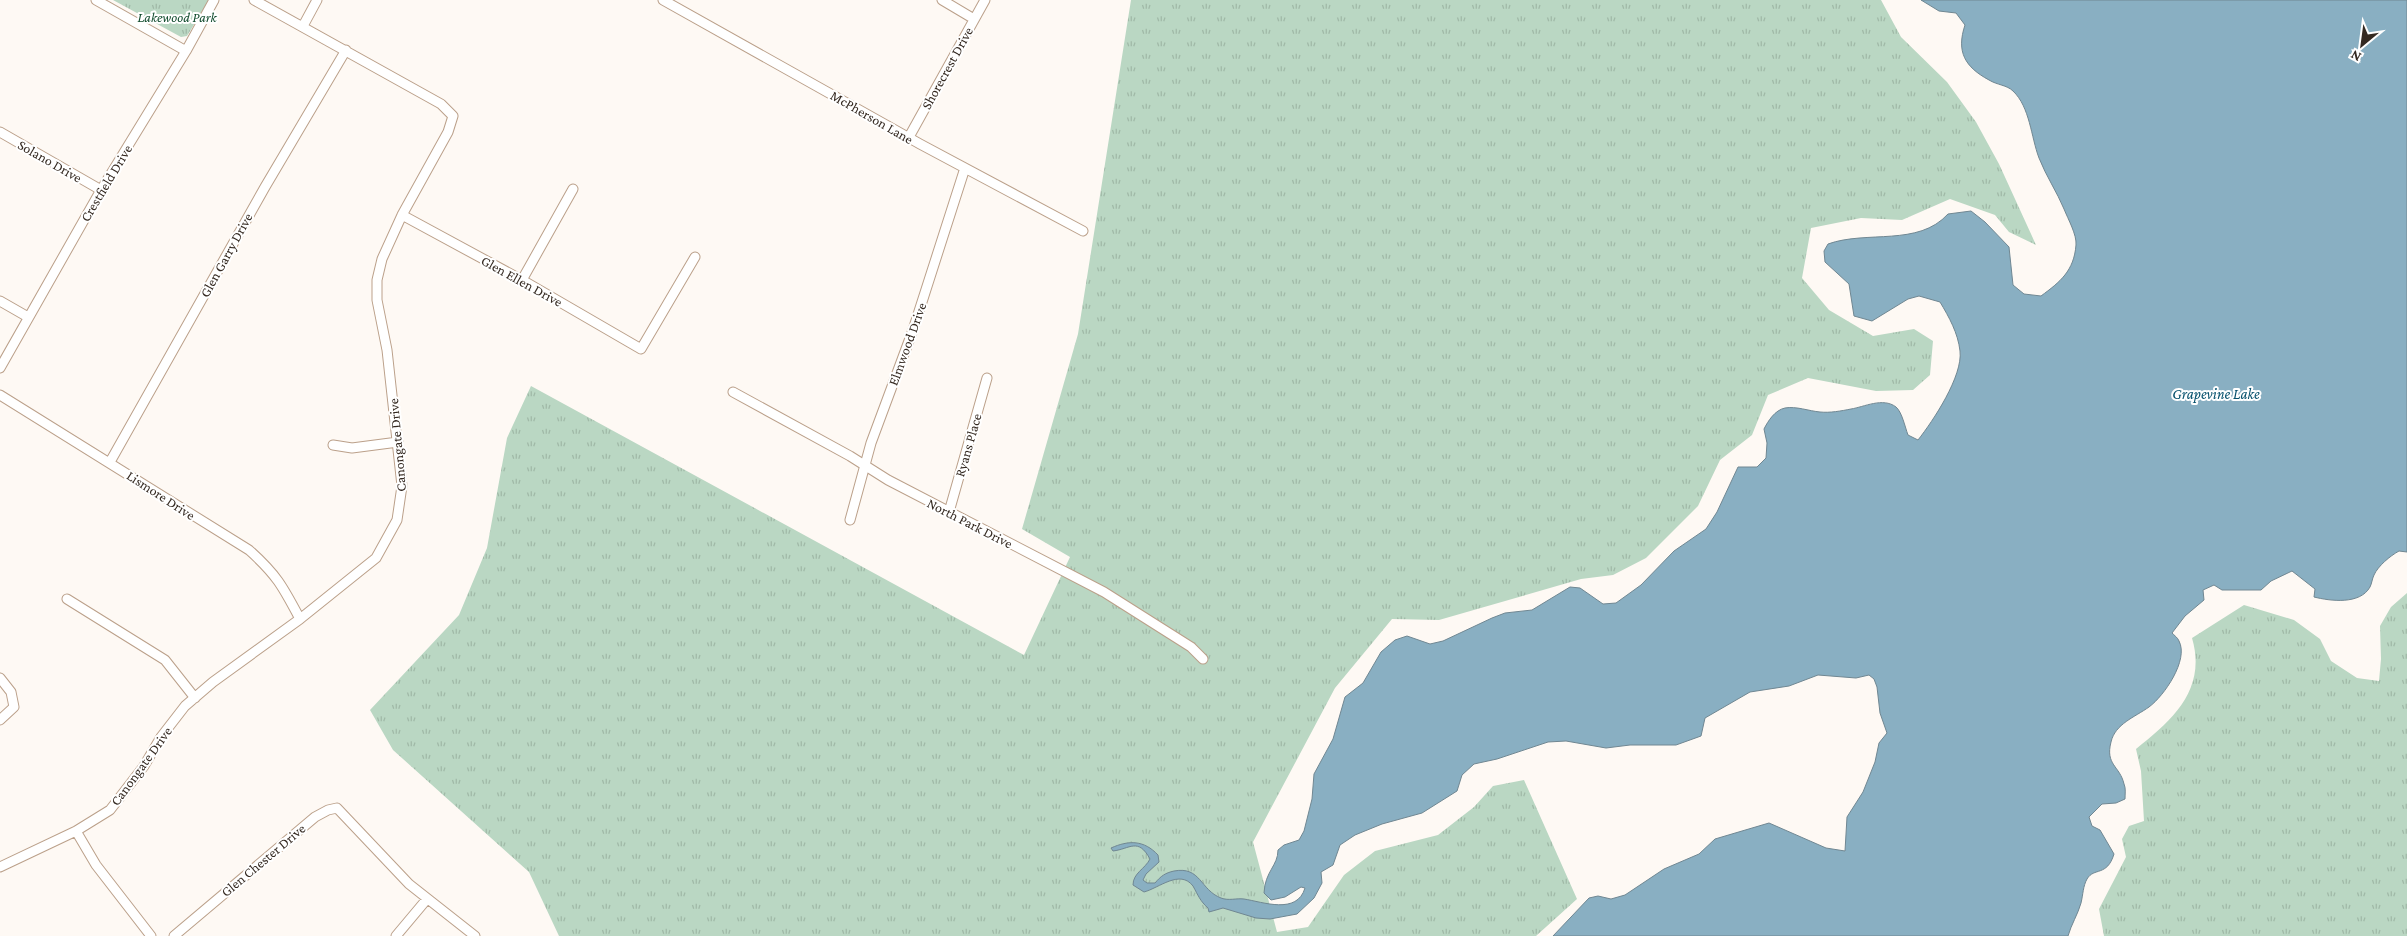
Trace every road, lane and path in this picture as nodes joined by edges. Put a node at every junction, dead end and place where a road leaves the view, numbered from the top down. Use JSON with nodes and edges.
{"nodes":[{"id":1,"x":96,"y":0,"type":"edge"},
{"id":2,"x":214,"y":0,"type":"edge"},
{"id":3,"x":254,"y":0,"type":"edge"},
{"id":4,"x":317,"y":0,"type":"edge"},
{"id":5,"x":662,"y":0,"type":"edge"},
{"id":6,"x":942,"y":0,"type":"edge"},
{"id":7,"x":985,"y":0,"type":"edge"},
{"id":8,"x":974,"y":19,"type":"junction"},
{"id":9,"x":303,"y":26,"type":"junction"},
{"id":10,"x":346,"y":50,"type":"junction"},
{"id":11,"x":186,"y":51,"type":"junction"},
{"id":12,"x":0,"y":132,"type":"edge"},
{"id":13,"x":909,"y":137,"type":"junction"},
{"id":14,"x":965,"y":168,"type":"junction"},
{"id":15,"x":573,"y":189,"type":"dead end"},
{"id":16,"x":101,"y":190,"type":"junction"},
{"id":17,"x":402,"y":215,"type":"junction"},
{"id":18,"x":1083,"y":231,"type":"dead end"},
{"id":19,"x":695,"y":257,"type":"dead end"},
{"id":20,"x":522,"y":280,"type":"junction"},
{"id":21,"x":0,"y":301,"type":"edge"},
{"id":22,"x":28,"y":317,"type":"junction"},
{"id":23,"x":0,"y":368,"type":"edge"},
{"id":24,"x":987,"y":378,"type":"dead end"},
{"id":25,"x":733,"y":392,"type":"dead end"},
{"id":26,"x":0,"y":395,"type":"edge"},
{"id":27,"x":398,"y":442,"type":"junction"},
{"id":28,"x":333,"y":445,"type":"dead end"},
{"id":29,"x":110,"y":462,"type":"junction"},
{"id":30,"x":866,"y":466,"type":"junction"},
{"id":31,"x":949,"y":512,"type":"junction"},
{"id":32,"x":850,"y":520,"type":"dead end"},
{"id":33,"x":67,"y":599,"type":"dead end"},
{"id":34,"x":300,"y":619,"type":"junction"},
{"id":35,"x":1203,"y":659,"type":"dead end"},
{"id":36,"x":0,"y":678,"type":"edge"},
{"id":37,"x":195,"y":698,"type":"junction"},
{"id":38,"x":0,"y":720,"type":"edge"},
{"id":39,"x":76,"y":831,"type":"junction"},
{"id":40,"x":0,"y":867,"type":"edge"},
{"id":41,"x":427,"y":899,"type":"junction"},
{"id":42,"x":151,"y":936,"type":"edge"},
{"id":43,"x":174,"y":936,"type":"edge"},
{"id":44,"x":396,"y":936,"type":"edge"},
{"id":45,"x":475,"y":936,"type":"edge"}],
"edges":[{"from":1,"to":11,"type":"street"},
{"from":2,"to":11,"type":"street","name":"Crestfield Drive"},
{"from":3,"to":9,"type":"street"},
{"from":4,"to":9,"type":"street"},
{"from":5,"to":13,"type":"street","name":"McPherson Lane"},
{"from":6,"to":8,"type":"street"},
{"from":7,"to":8,"type":"street","name":"Shorecrest Drive"},
{"from":8,"to":13,"type":"street","name":"Shorecrest Drive"},
{"from":9,"to":10,"type":"street","name":"Canongate Drive"},
{"from":10,"to":17,"type":"street","name":"Canongate Drive"},
{"from":10,"to":29,"type":"street","name":"Glen Garry Drive"},
{"from":11,"to":16,"type":"street","name":"Crestfield Drive"},
{"from":12,"to":16,"type":"street","name":"Solano Drive"},
{"from":13,"to":14,"type":"street","name":"McPherson Lane"},
{"from":14,"to":18,"type":"street","name":"McPherson Lane"},
{"from":14,"to":30,"type":"street","name":"Elmwood Drive"},
{"from":15,"to":20,"type":"street"},
{"from":16,"to":22,"type":"street","name":"Crestfield Drive"},
{"from":17,"to":20,"type":"street","name":"Glen Ellen Drive"},
{"from":17,"to":27,"type":"street","name":"Canongate Drive"},
{"from":19,"to":20,"type":"street","name":"Glen Ellen Drive"},
{"from":21,"to":22,"type":"street"},
{"from":22,"to":23,"type":"street","name":"Crestfield Drive"},
{"from":24,"to":31,"type":"street","name":"Ryans Place"},
{"from":25,"to":30,"type":"street","name":"North Park Drive"},
{"from":26,"to":29,"type":"street","name":"Lismore Drive"},
{"from":27,"to":28,"type":"street"},
{"from":27,"to":34,"type":"street","name":"Canongate Drive"},
{"from":29,"to":34,"type":"street","name":"Lismore Drive"},
{"from":30,"to":31,"type":"street","name":"North Park Drive"},
{"from":30,"to":32,"type":"street","name":"Elmwood Drive"},
{"from":31,"to":35,"type":"street","name":"North Park Drive"},
{"from":33,"to":37,"type":"street"},
{"from":34,"to":37,"type":"street","name":"Canongate Drive"},
{"from":36,"to":38,"type":"street"},
{"from":37,"to":39,"type":"street","name":"Canongate Drive"},
{"from":39,"to":40,"type":"street","name":"Canongate Drive"},
{"from":39,"to":42,"type":"street"},
{"from":41,"to":43,"type":"street","name":"Glen Chester Drive"},
{"from":41,"to":44,"type":"street"},
{"from":41,"to":45,"type":"street"}]}
